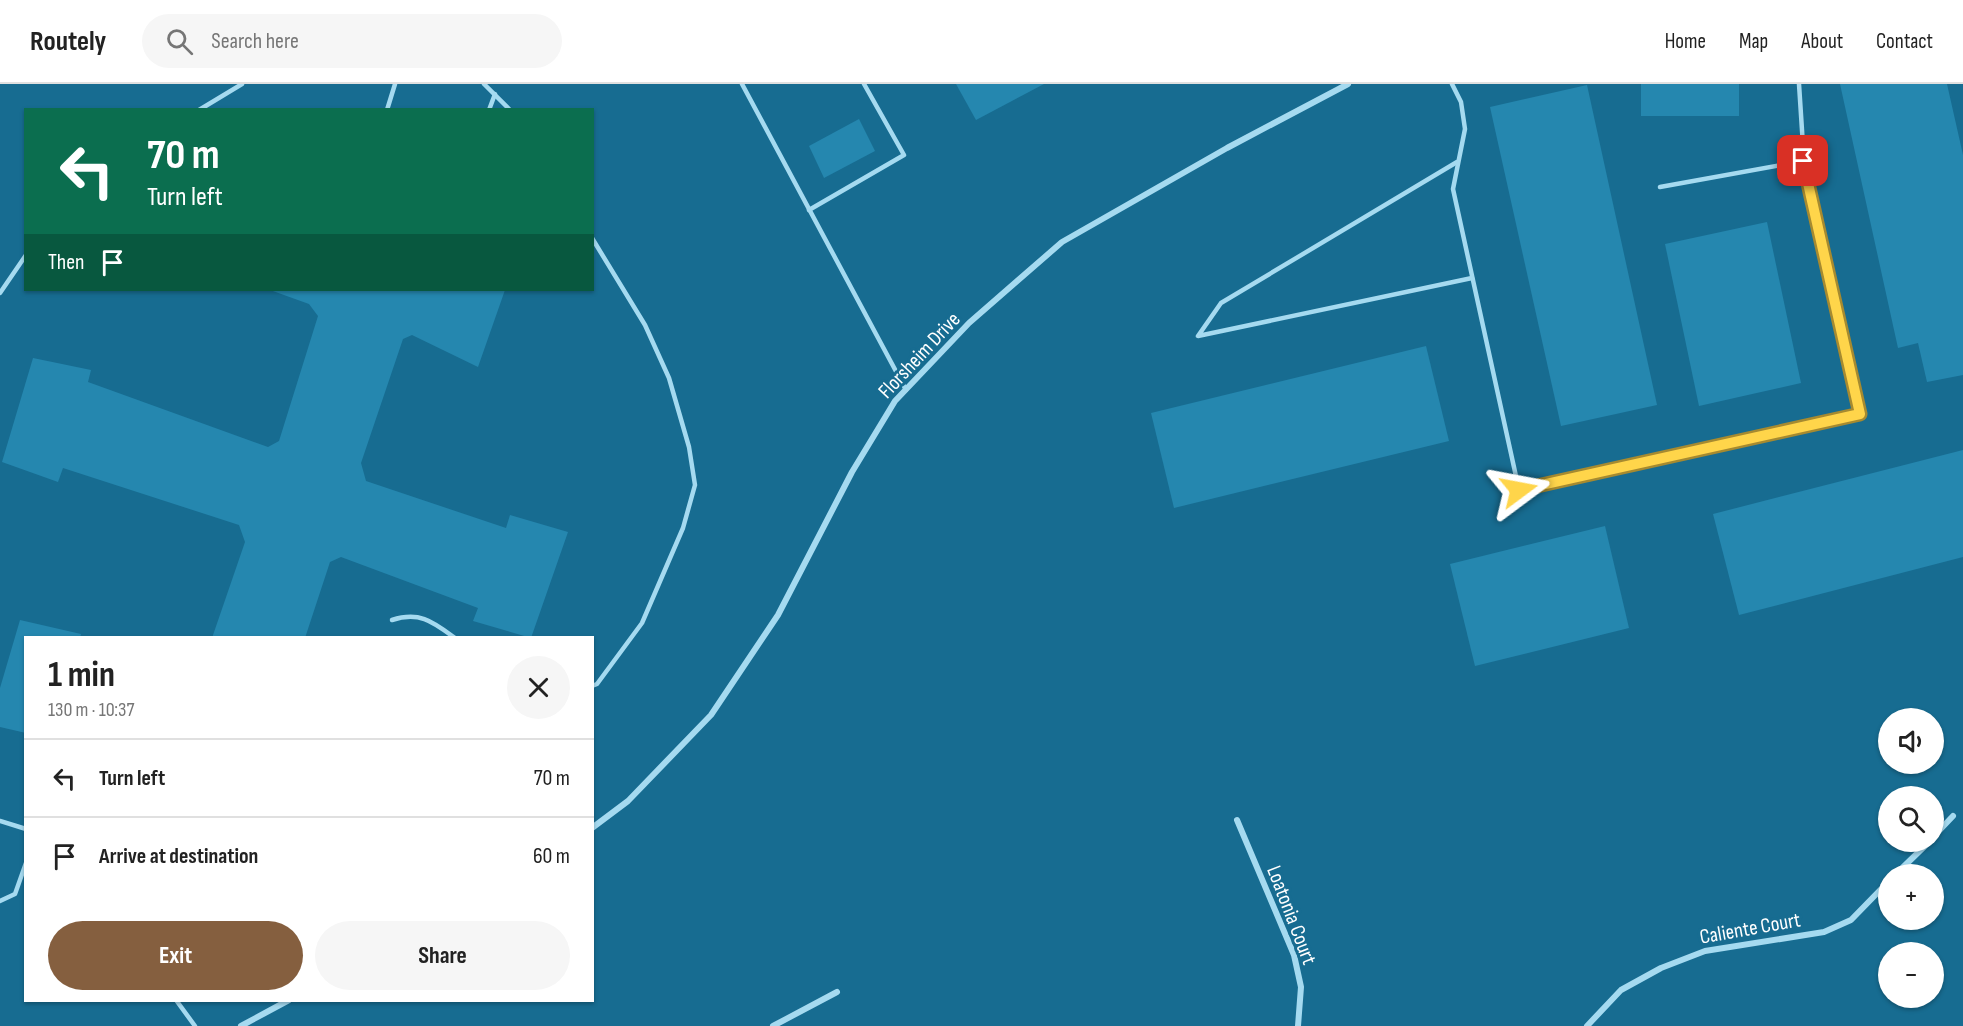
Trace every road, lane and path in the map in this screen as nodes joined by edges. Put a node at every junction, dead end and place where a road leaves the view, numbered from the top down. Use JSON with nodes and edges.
{"nodes":[{"id":1,"x":242,"y":84,"type":"edge"},
{"id":2,"x":395,"y":84,"type":"edge"},
{"id":3,"x":484,"y":84,"type":"edge"},
{"id":4,"x":742,"y":84,"type":"edge"},
{"id":5,"x":864,"y":84,"type":"edge"},
{"id":6,"x":1348,"y":84,"type":"edge"},
{"id":7,"x":1452,"y":84,"type":"edge"},
{"id":8,"x":1799,"y":84,"type":"edge"},
{"id":9,"x":495,"y":94,"type":"junction"},
{"id":10,"x":203,"y":108,"type":"edge"},
{"id":11,"x":388,"y":108,"type":"edge"},
{"id":12,"x":490,"y":108,"type":"edge"},
{"id":13,"x":508,"y":108,"type":"edge"},
{"id":14,"x":1803,"y":161,"type":"junction"},
{"id":15,"x":1457,"y":162,"type":"junction"},
{"id":16,"x":1660,"y":187,"type":"dead end"},
{"id":17,"x":809,"y":210,"type":"junction"},
{"id":18,"x":594,"y":241,"type":"edge"},
{"id":19,"x":24,"y":258,"type":"edge"},
{"id":20,"x":1472,"y":278,"type":"junction"},
{"id":21,"x":0,"y":293,"type":"edge"},
{"id":22,"x":906,"y":390,"type":"junction"},
{"id":23,"x":392,"y":620,"type":"dead end"},
{"id":24,"x":452,"y":636,"type":"edge"},
{"id":25,"x":594,"y":685,"type":"edge"},
{"id":26,"x":1953,"y":816,"type":"dead end"},
{"id":27,"x":1237,"y":820,"type":"dead end"},
{"id":28,"x":0,"y":821,"type":"edge"},
{"id":29,"x":1944,"y":825,"type":"edge"},
{"id":30,"x":594,"y":826,"type":"edge"},
{"id":31,"x":24,"y":828,"type":"edge"},
{"id":32,"x":1919,"y":852,"type":"edge"},
{"id":33,"x":1906,"y":864,"type":"edge"},
{"id":34,"x":24,"y":869,"type":"edge"},
{"id":35,"x":1878,"y":892,"type":"edge"},
{"id":36,"x":0,"y":901,"type":"edge"},
{"id":37,"x":837,"y":992,"type":"dead end"},
{"id":38,"x":177,"y":1002,"type":"edge"},
{"id":39,"x":285,"y":1002,"type":"edge"},
{"id":40,"x":195,"y":1026,"type":"edge"},
{"id":41,"x":242,"y":1026,"type":"edge"},
{"id":42,"x":773,"y":1026,"type":"edge"},
{"id":43,"x":1298,"y":1026,"type":"edge"},
{"id":44,"x":1587,"y":1026,"type":"edge"}],
"edges":[{"from":1,"to":10,"type":"lane"},
{"from":2,"to":11,"type":"lane"},
{"from":3,"to":9,"type":"lane"},
{"from":4,"to":17,"type":"lane"},
{"from":5,"to":17,"type":"lane"},
{"from":6,"to":22,"type":"street","name":"Florsheim Drive"},
{"from":7,"to":15,"type":"lane"},
{"from":8,"to":14,"type":"lane"},
{"from":9,"to":12,"type":"lane"},
{"from":9,"to":13,"type":"lane"},
{"from":14,"to":16,"type":"lane"},
{"from":14,"to":20,"type":"lane"},
{"from":15,"to":20,"type":"lane"},
{"from":15,"to":20,"type":"lane"},
{"from":17,"to":22,"type":"lane"},
{"from":18,"to":25,"type":"lane"},
{"from":19,"to":21,"type":"lane"},
{"from":22,"to":30,"type":"street","name":"Florsheim Drive"},
{"from":23,"to":24,"type":"lane"},
{"from":26,"to":29,"type":"street"},
{"from":27,"to":43,"type":"street","name":"Loatonia Court"},
{"from":28,"to":31,"type":"lane"},
{"from":32,"to":33,"type":"street"},
{"from":34,"to":36,"type":"lane"},
{"from":35,"to":44,"type":"street","name":"Caliente Court"},
{"from":37,"to":42,"type":"street"},
{"from":38,"to":40,"type":"lane"},
{"from":39,"to":41,"type":"street"}]}
